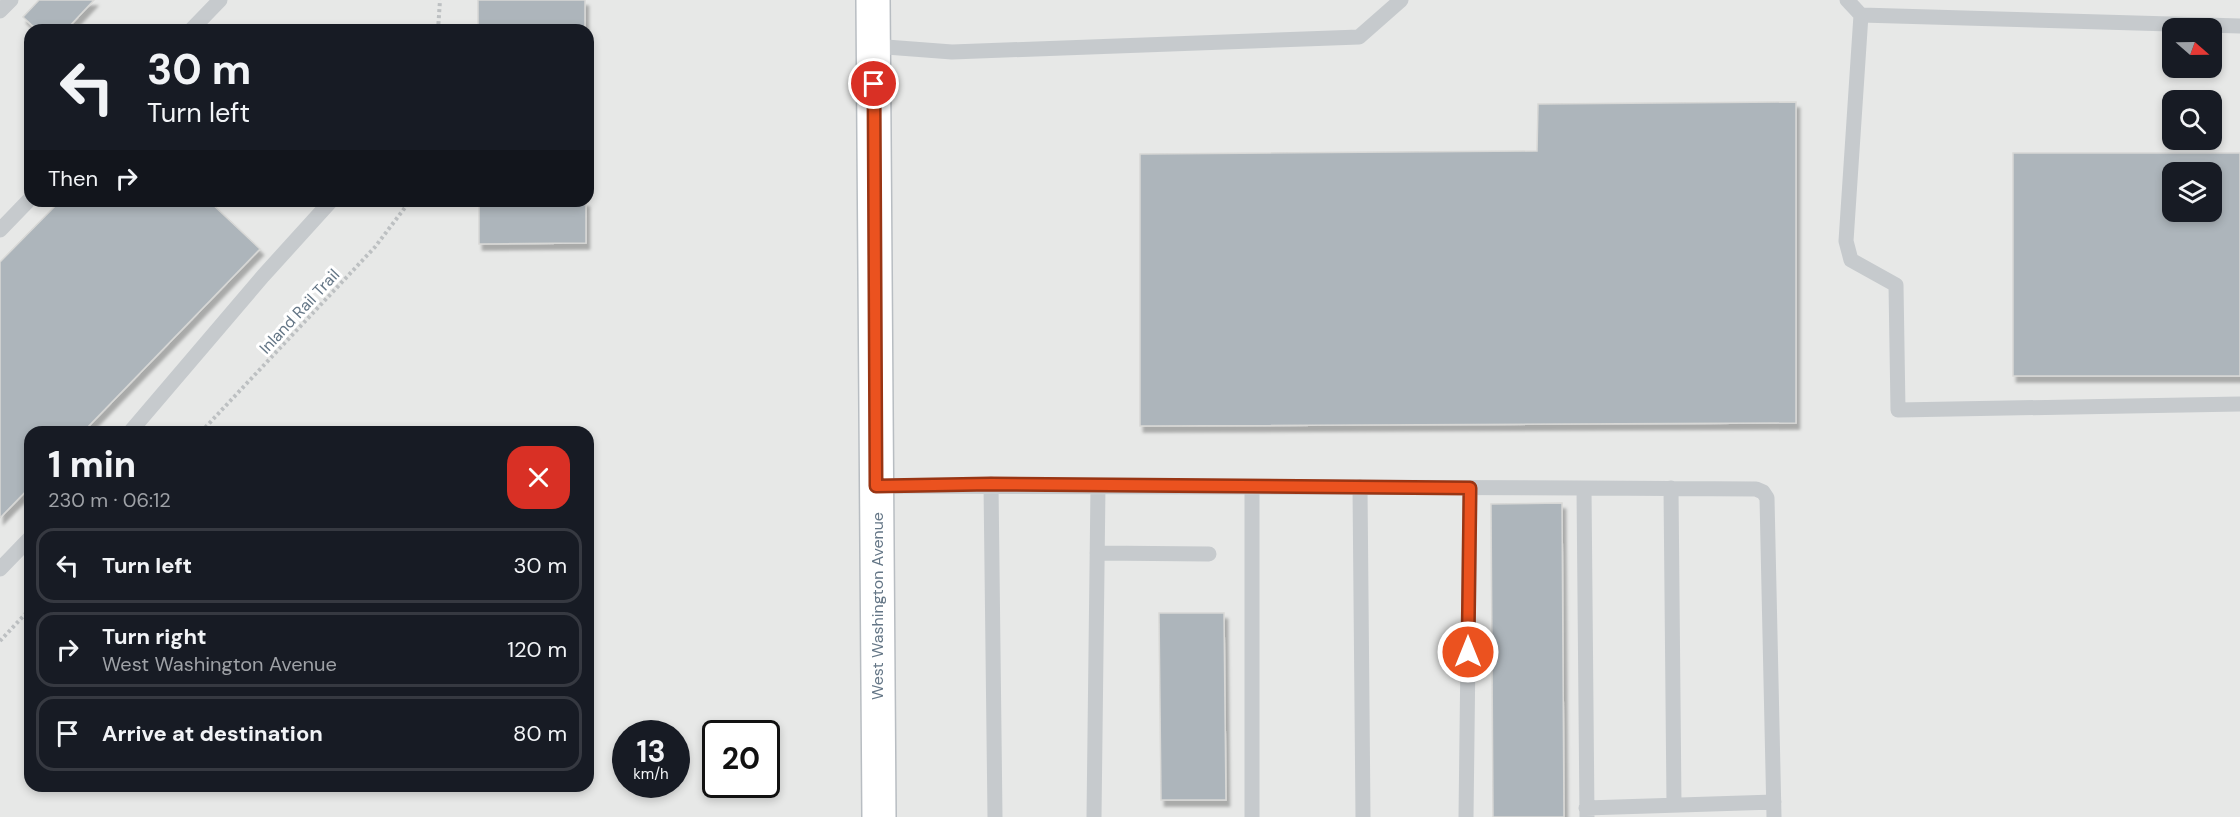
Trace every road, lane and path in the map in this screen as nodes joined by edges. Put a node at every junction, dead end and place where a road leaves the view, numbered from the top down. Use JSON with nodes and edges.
{"nodes":[{"id":1,"x":11,"y":0,"type":"edge"},
{"id":2,"x":220,"y":0,"type":"edge"},
{"id":3,"x":440,"y":0,"type":"edge"},
{"id":4,"x":873,"y":0,"type":"edge"},
{"id":5,"x":1401,"y":0,"type":"edge"},
{"id":6,"x":1847,"y":0,"type":"edge"},
{"id":7,"x":0,"y":12,"type":"edge"},
{"id":8,"x":1861,"y":15,"type":"junction"},
{"id":9,"x":197,"y":24,"type":"edge"},
{"id":10,"x":438,"y":24,"type":"edge"},
{"id":11,"x":2240,"y":26,"type":"edge"},
{"id":12,"x":873,"y":46,"type":"junction"},
{"id":13,"x":24,"y":205,"type":"edge"},
{"id":14,"x":325,"y":207,"type":"edge"},
{"id":15,"x":405,"y":207,"type":"edge"},
{"id":16,"x":0,"y":230,"type":"edge"},
{"id":17,"x":2240,"y":404,"type":"edge"},
{"id":18,"x":135,"y":426,"type":"edge"},
{"id":19,"x":207,"y":426,"type":"edge"},
{"id":20,"x":991,"y":484,"type":"junction"},
{"id":21,"x":876,"y":486,"type":"junction"},
{"id":22,"x":1098,"y":486,"type":"junction"},
{"id":23,"x":1252,"y":487,"type":"junction"},
{"id":24,"x":1360,"y":487,"type":"junction"},
{"id":25,"x":1470,"y":488,"type":"junction"},
{"id":26,"x":1584,"y":488,"type":"junction"},
{"id":27,"x":1671,"y":488,"type":"junction"},
{"id":28,"x":24,"y":544,"type":"edge"},
{"id":29,"x":1097,"y":553,"type":"junction"},
{"id":30,"x":1209,"y":554,"type":"dead end"},
{"id":31,"x":0,"y":569,"type":"edge"},
{"id":32,"x":24,"y":615,"type":"edge"},
{"id":33,"x":0,"y":641,"type":"edge"},
{"id":34,"x":1674,"y":805,"type":"junction"},
{"id":35,"x":1774,"y":809,"type":"edge"},
{"id":36,"x":1587,"y":812,"type":"edge"},
{"id":37,"x":879,"y":817,"type":"edge"},
{"id":38,"x":995,"y":817,"type":"edge"},
{"id":39,"x":1095,"y":817,"type":"edge"},
{"id":40,"x":1252,"y":817,"type":"edge"},
{"id":41,"x":1363,"y":817,"type":"edge"},
{"id":42,"x":1466,"y":817,"type":"edge"}],
"edges":[{"from":1,"to":7,"type":"lane"},
{"from":2,"to":9,"type":"lane"},
{"from":3,"to":10,"type":"path"},
{"from":4,"to":12,"type":"main road","name":"West Washington Avenue"},
{"from":5,"to":12,"type":"lane"},
{"from":6,"to":8,"type":"lane"},
{"from":8,"to":11,"type":"lane"},
{"from":8,"to":17,"type":"lane"},
{"from":12,"to":21,"type":"main road","name":"West Washington Avenue"},
{"from":13,"to":16,"type":"lane"},
{"from":14,"to":18,"type":"lane"},
{"from":15,"to":19,"type":"path","name":"Inland Rail Trail"},
{"from":20,"to":21,"type":"lane"},
{"from":20,"to":22,"type":"lane"},
{"from":20,"to":38,"type":"lane"},
{"from":21,"to":37,"type":"main road","name":"West Washington Avenue"},
{"from":22,"to":23,"type":"lane"},
{"from":22,"to":29,"type":"lane"},
{"from":23,"to":24,"type":"lane"},
{"from":23,"to":40,"type":"lane"},
{"from":24,"to":25,"type":"lane"},
{"from":24,"to":41,"type":"lane"},
{"from":25,"to":26,"type":"lane"},
{"from":25,"to":42,"type":"lane"},
{"from":26,"to":27,"type":"lane"},
{"from":26,"to":36,"type":"lane"},
{"from":27,"to":34,"type":"lane"},
{"from":27,"to":35,"type":"lane"},
{"from":28,"to":31,"type":"lane"},
{"from":29,"to":30,"type":"lane"},
{"from":29,"to":39,"type":"lane"},
{"from":32,"to":33,"type":"path"},
{"from":34,"to":35,"type":"lane"},
{"from":34,"to":36,"type":"lane"}]}
